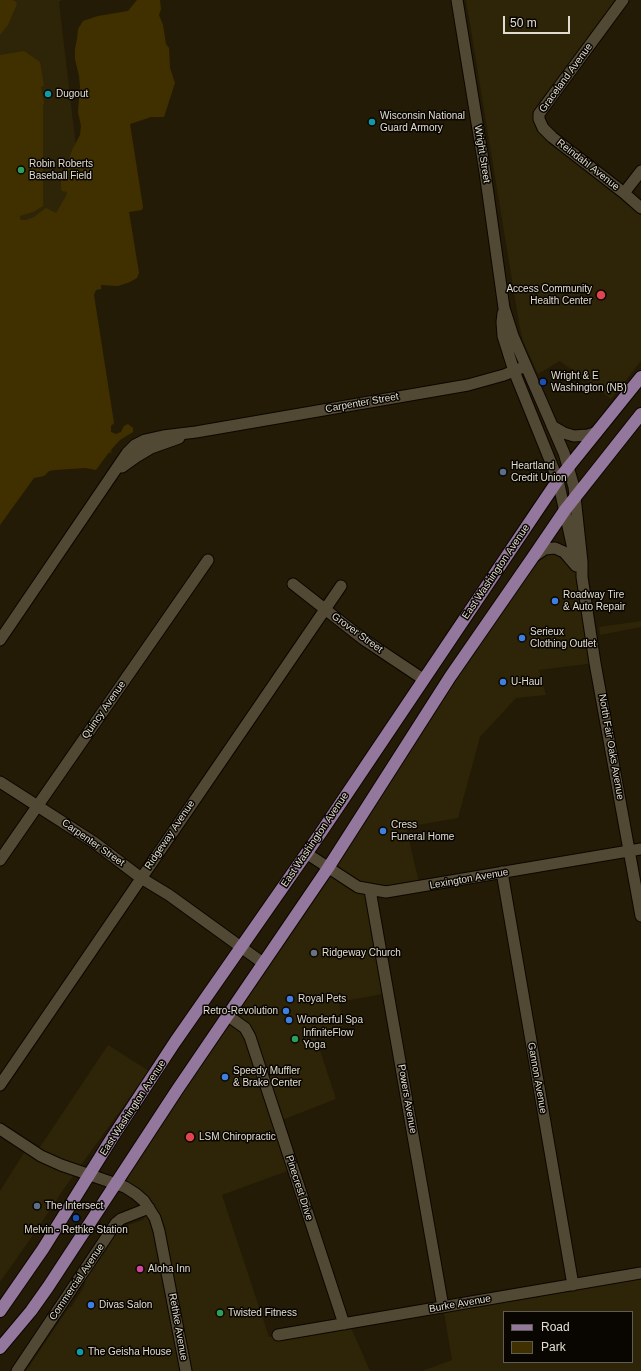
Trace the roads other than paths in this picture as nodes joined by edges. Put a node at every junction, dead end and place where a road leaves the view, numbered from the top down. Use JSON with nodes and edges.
{"nodes":[{"id":1,"x":457,"y":0,"type":"edge"},
{"id":2,"x":623,"y":0,"type":"edge"},
{"id":3,"x":539,"y":119,"type":"joint"},
{"id":4,"x":641,"y":171,"type":"edge"},
{"id":5,"x":624,"y":193,"type":"junction"},
{"id":6,"x":641,"y":208,"type":"edge"},
{"id":7,"x":504,"y":308,"type":"junction"},
{"id":8,"x":526,"y":366,"type":"junction"},
{"id":9,"x":514,"y":371,"type":"junction"},
{"id":10,"x":641,"y":377,"type":"edge"},
{"id":11,"x":641,"y":414,"type":"edge"},
{"id":12,"x":552,"y":426,"type":"junction"},
{"id":13,"x":597,"y":432,"type":"junction"},
{"id":14,"x":569,"y":467,"type":"junction"},
{"id":15,"x":558,"y":480,"type":"junction"},
{"id":16,"x":575,"y":497,"type":"junction"},
{"id":17,"x":565,"y":510,"type":"junction"},
{"id":18,"x":533,"y":557,"type":"junction"},
{"id":19,"x":208,"y":560,"type":"dead end"},
{"id":20,"x":580,"y":573,"type":"junction"},
{"id":21,"x":293,"y":584,"type":"dead end"},
{"id":22,"x":341,"y":586,"type":"dead end"},
{"id":23,"x":324,"y":609,"type":"junction"},
{"id":24,"x":0,"y":640,"type":"edge"},
{"id":25,"x":422,"y":679,"type":"junction"},
{"id":26,"x":0,"y":782,"type":"edge"},
{"id":27,"x":37,"y":806,"type":"junction"},
{"id":28,"x":641,"y":849,"type":"edge"},
{"id":29,"x":630,"y":851,"type":"junction"},
{"id":30,"x":306,"y":853,"type":"junction"},
{"id":31,"x":0,"y":860,"type":"edge"},
{"id":32,"x":328,"y":868,"type":"junction"},
{"id":33,"x":502,"y":872,"type":"junction"},
{"id":34,"x":141,"y":878,"type":"junction"},
{"id":35,"x":370,"y":890,"type":"junction"},
{"id":36,"x":641,"y":916,"type":"edge"},
{"id":37,"x":240,"y":947,"type":"junction"},
{"id":38,"x":262,"y":963,"type":"junction"},
{"id":39,"x":227,"y":1015,"type":"junction"},
{"id":40,"x":0,"y":1084,"type":"edge"},
{"id":41,"x":0,"y":1129,"type":"edge"},
{"id":42,"x":90,"y":1174,"type":"junction"},
{"id":43,"x":116,"y":1183,"type":"junction"},
{"id":44,"x":149,"y":1208,"type":"junction"},
{"id":45,"x":641,"y":1273,"type":"edge"},
{"id":46,"x":572,"y":1284,"type":"junction"},
{"id":47,"x":443,"y":1307,"type":"junction"},
{"id":48,"x":0,"y":1311,"type":"edge"},
{"id":49,"x":344,"y":1324,"type":"junction"},
{"id":50,"x":278,"y":1335,"type":"dead end"},
{"id":51,"x":0,"y":1348,"type":"edge"},
{"id":52,"x":17,"y":1371,"type":"edge"},
{"id":53,"x":186,"y":1371,"type":"edge"}],
"edges":[{"from":1,"to":7,"type":"street","name":"Wright Street"},
{"from":2,"to":3,"type":"street","name":"Graceland Avenue"},
{"from":3,"to":5,"type":"street","name":"Reindahl Avenue"},
{"from":4,"to":5,"type":"street"},
{"from":5,"to":6,"type":"street","name":"Reindahl Avenue"},
{"from":7,"to":8,"type":"street","name":"Wright Street"},
{"from":7,"to":9,"type":"street","name":"Wright Street"},
{"from":8,"to":9,"type":"street","name":"Carpenter Street"},
{"from":8,"to":12,"type":"street","name":"Wright Street"},
{"from":9,"to":15,"type":"street","name":"Wright Street"},
{"from":9,"to":24,"type":"street","name":"Carpenter Street"},
{"from":10,"to":13,"type":"main road","name":"East Washington Avenue"},
{"from":11,"to":16,"type":"main road"},
{"from":12,"to":13,"type":"street"},
{"from":12,"to":14,"type":"street","name":"Wright Street"},
{"from":13,"to":14,"type":"main road","name":"East Washington Avenue"},
{"from":14,"to":15,"type":"main road","name":"East Washington Avenue"},
{"from":14,"to":16,"type":"street","name":"North Fair Oaks Avenue"},
{"from":15,"to":17,"type":"street","name":"North Fair Oaks Avenue"},
{"from":15,"to":25,"type":"main road","name":"East Washington Avenue"},
{"from":16,"to":17,"type":"main road"},
{"from":16,"to":20,"type":"street","name":"North Fair Oaks Avenue"},
{"from":17,"to":18,"type":"main road"},
{"from":17,"to":20,"type":"street","name":"North Fair Oaks Avenue"},
{"from":18,"to":20,"type":"street"},
{"from":18,"to":32,"type":"main road"},
{"from":19,"to":27,"type":"street","name":"Quincy Avenue"},
{"from":20,"to":29,"type":"street","name":"North Fair Oaks Avenue"},
{"from":21,"to":23,"type":"street","name":"Grover Street"},
{"from":22,"to":23,"type":"street","name":"Ridgeway Avenue"},
{"from":23,"to":25,"type":"street","name":"Grover Street"},
{"from":23,"to":34,"type":"street","name":"Ridgeway Avenue"},
{"from":25,"to":30,"type":"main road","name":"East Washington Avenue"},
{"from":26,"to":27,"type":"street","name":"Carpenter Street"},
{"from":27,"to":31,"type":"street","name":"Quincy Avenue"},
{"from":27,"to":34,"type":"street","name":"Carpenter Street"},
{"from":28,"to":29,"type":"street","name":"Lexington Avenue"},
{"from":29,"to":33,"type":"street","name":"Lexington Avenue"},
{"from":29,"to":36,"type":"street","name":"North Fair Oaks Avenue"},
{"from":30,"to":32,"type":"street","name":"Lexington Avenue"},
{"from":30,"to":37,"type":"main road","name":"East Washington Avenue"},
{"from":32,"to":35,"type":"street","name":"Lexington Avenue"},
{"from":32,"to":38,"type":"main road"},
{"from":33,"to":35,"type":"street","name":"Lexington Avenue"},
{"from":33,"to":46,"type":"street","name":"Gannon Avenue"},
{"from":34,"to":37,"type":"street","name":"Carpenter Street"},
{"from":34,"to":40,"type":"street","name":"Ridgeway Avenue"},
{"from":35,"to":47,"type":"street","name":"Powers Avenue"},
{"from":37,"to":38,"type":"street","name":"Carpenter Street"},
{"from":37,"to":42,"type":"main road","name":"East Washington Avenue"},
{"from":38,"to":39,"type":"main road"},
{"from":39,"to":43,"type":"main road"},
{"from":39,"to":49,"type":"street","name":"Pinecrest Drive"},
{"from":41,"to":42,"type":"street","name":"Rethke Avenue"},
{"from":42,"to":43,"type":"street","name":"Rethke Avenue"},
{"from":42,"to":48,"type":"main road","name":"East Washington Avenue"},
{"from":43,"to":44,"type":"street","name":"Rethke Avenue"},
{"from":43,"to":51,"type":"main road"},
{"from":44,"to":52,"type":"street","name":"Commercial Avenue"},
{"from":44,"to":53,"type":"street","name":"Rethke Avenue"},
{"from":45,"to":46,"type":"street","name":"Burke Avenue"},
{"from":46,"to":47,"type":"street","name":"Burke Avenue"},
{"from":47,"to":49,"type":"street","name":"Burke Avenue"},
{"from":49,"to":50,"type":"street","name":"Burke Avenue"}]}
